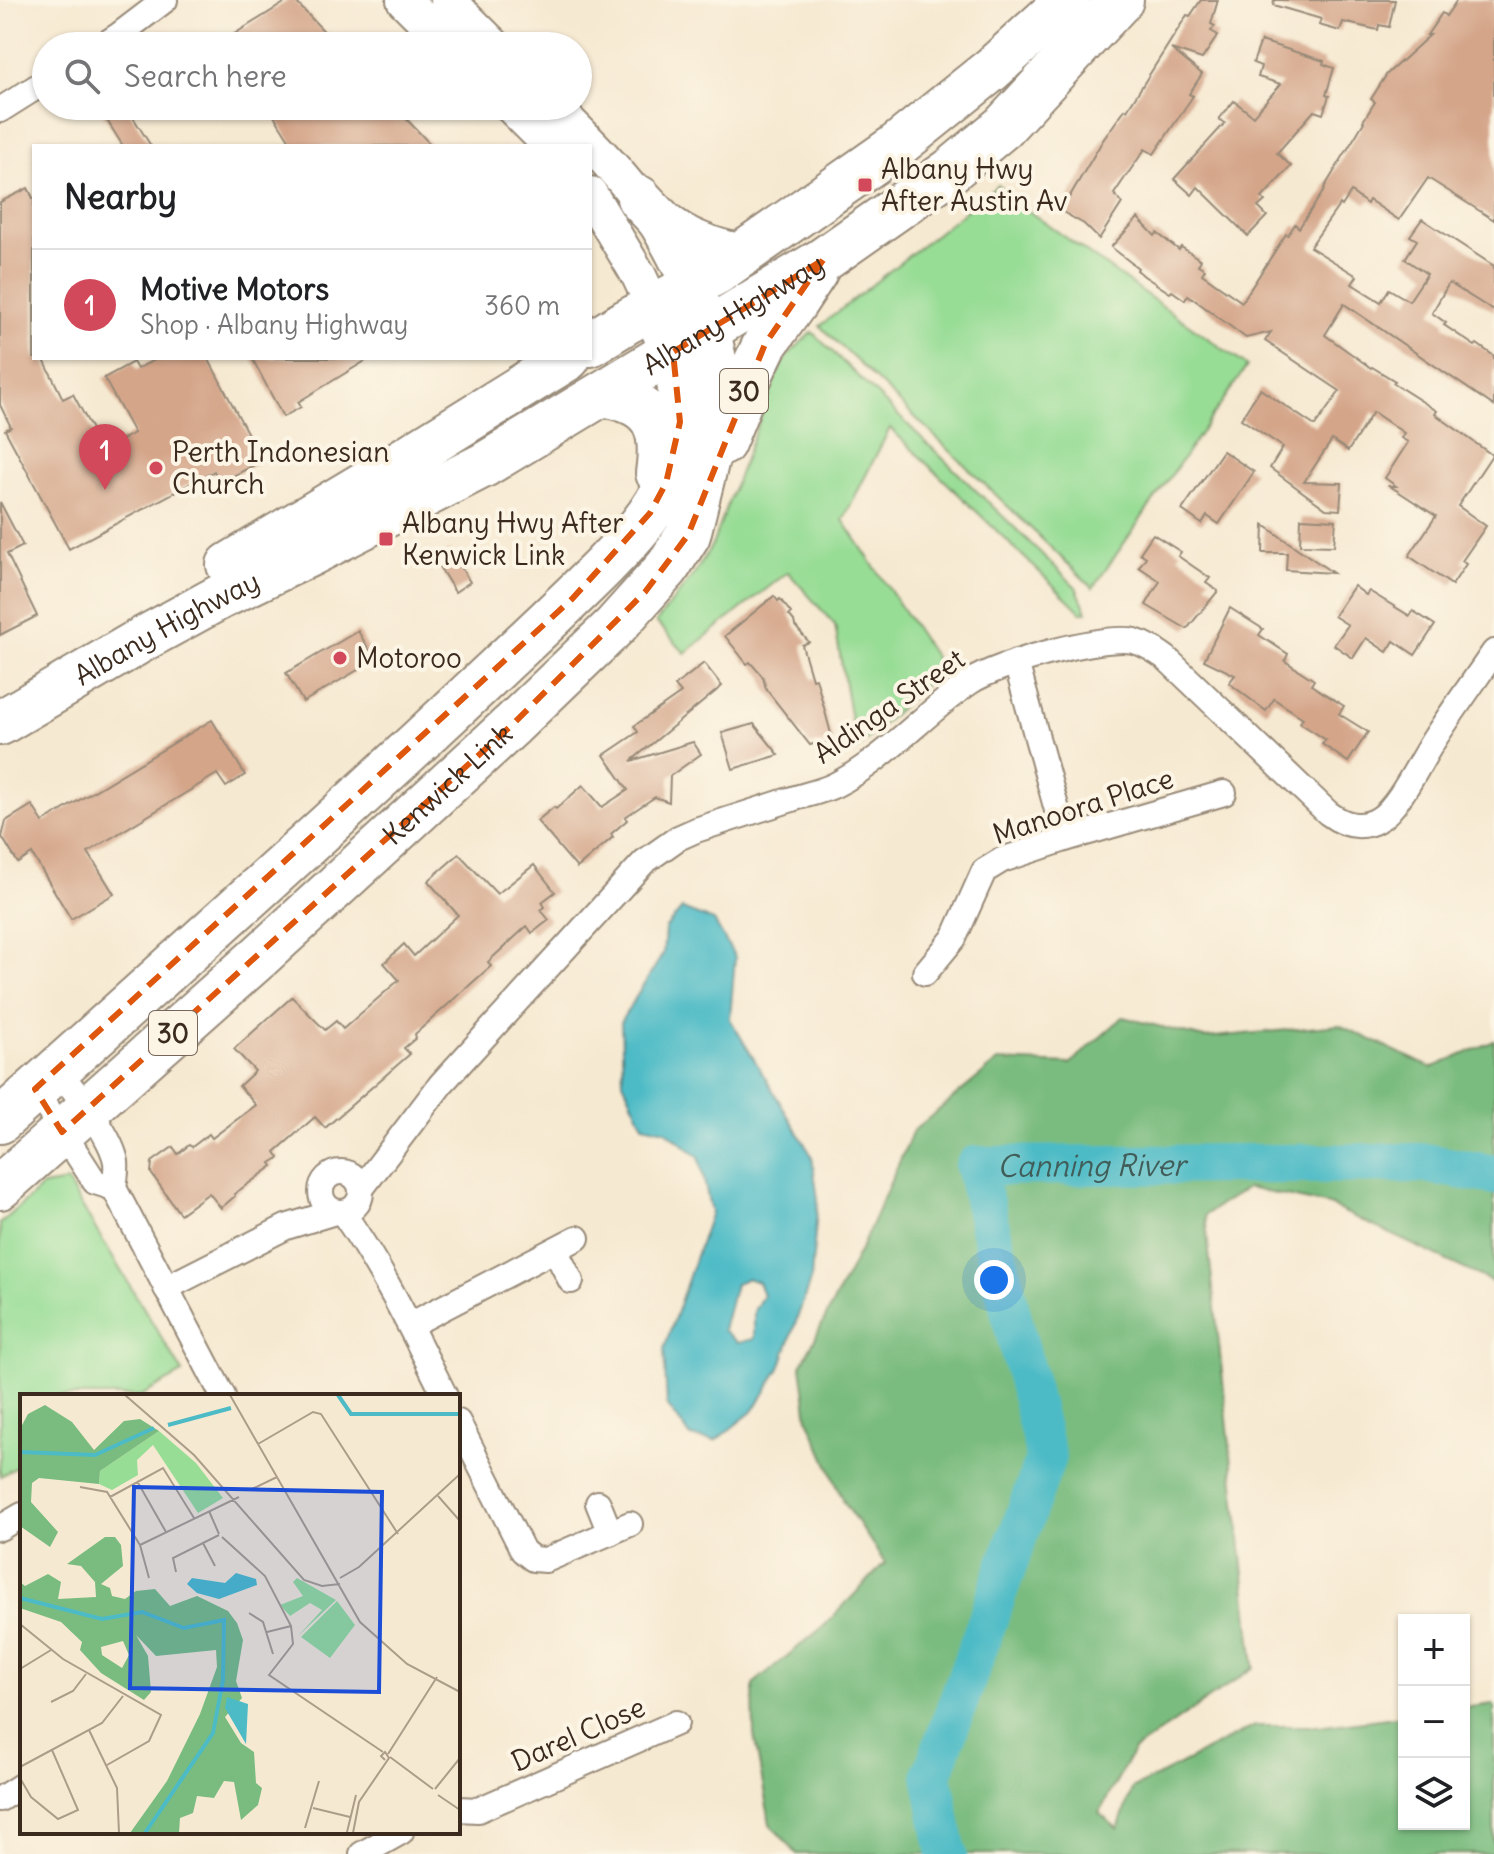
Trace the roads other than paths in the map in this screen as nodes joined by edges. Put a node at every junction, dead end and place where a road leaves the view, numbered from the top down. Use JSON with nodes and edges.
{"nodes":[{"id":1,"x":165,"y":0,"type":"edge"},
{"id":2,"x":404,"y":0,"type":"edge"},
{"id":3,"x":448,"y":0,"type":"edge"},
{"id":4,"x":1068,"y":0,"type":"edge"},
{"id":5,"x":1121,"y":0,"type":"edge"},
{"id":6,"x":123,"y":32,"type":"edge"},
{"id":7,"x":436,"y":32,"type":"edge"},
{"id":8,"x":480,"y":32,"type":"edge"},
{"id":9,"x":32,"y":90,"type":"edge"},
{"id":10,"x":0,"y":110,"type":"edge"},
{"id":11,"x":525,"y":120,"type":"edge"},
{"id":12,"x":567,"y":120,"type":"edge"},
{"id":13,"x":549,"y":144,"type":"edge"},
{"id":14,"x":591,"y":144,"type":"edge"},
{"id":15,"x":592,"y":145,"type":"edge"},
{"id":16,"x":592,"y":197,"type":"edge"},
{"id":17,"x":639,"y":198,"type":"junction"},
{"id":18,"x":739,"y":256,"type":"junction"},
{"id":19,"x":823,"y":260,"type":"junction"},
{"id":20,"x":672,"y":297,"type":"junction"},
{"id":21,"x":690,"y":341,"type":"junction"},
{"id":22,"x":592,"y":343,"type":"edge"},
{"id":23,"x":565,"y":360,"type":"edge"},
{"id":24,"x":602,"y":394,"type":"junction"},
{"id":25,"x":650,"y":513,"type":"junction"},
{"id":26,"x":688,"y":535,"type":"junction"},
{"id":27,"x":1494,"y":652,"type":"edge"},
{"id":28,"x":1016,"y":662,"type":"junction"},
{"id":29,"x":0,"y":701,"type":"edge"},
{"id":30,"x":0,"y":723,"type":"edge"},
{"id":31,"x":1224,"y":793,"type":"dead end"},
{"id":32,"x":1065,"y":839,"type":"junction"},
{"id":33,"x":925,"y":973,"type":"dead end"},
{"id":34,"x":46,"y":1079,"type":"junction"},
{"id":35,"x":75,"y":1120,"type":"junction"},
{"id":36,"x":0,"y":1121,"type":"edge"},
{"id":37,"x":0,"y":1187,"type":"edge"},
{"id":38,"x":114,"y":1188,"type":"junction"},
{"id":39,"x":345,"y":1198,"type":"junction"},
{"id":40,"x":577,"y":1238,"type":"dead end"},
{"id":41,"x":555,"y":1250,"type":"junction"},
{"id":42,"x":571,"y":1281,"type":"dead end"},
{"id":43,"x":166,"y":1288,"type":"junction"},
{"id":44,"x":410,"y":1325,"type":"junction"},
{"id":45,"x":222,"y":1394,"type":"edge"},
{"id":46,"x":444,"y":1394,"type":"edge"},
{"id":47,"x":460,"y":1426,"type":"edge"},
{"id":48,"x":598,"y":1503,"type":"dead end"},
{"id":49,"x":20,"y":1516,"type":"edge"},
{"id":50,"x":0,"y":1528,"type":"edge"},
{"id":51,"x":676,"y":1723,"type":"dead end"},
{"id":52,"x":20,"y":1786,"type":"edge"},
{"id":53,"x":0,"y":1799,"type":"edge"},
{"id":54,"x":460,"y":1809,"type":"edge"},
{"id":55,"x":397,"y":1834,"type":"edge"},
{"id":56,"x":362,"y":1854,"type":"edge"}],
"edges":[{"from":1,"to":6,"type":"street"},
{"from":2,"to":7,"type":"main road"},
{"from":3,"to":8,"type":"main road"},
{"from":4,"to":18,"type":"highway","name":"Albany Highway"},
{"from":5,"to":19,"type":"highway","name":"Albany Highway","number":"30"},
{"from":9,"to":10,"type":"street"},
{"from":11,"to":13,"type":"main road"},
{"from":12,"to":14,"type":"main road"},
{"from":15,"to":17,"type":"main road"},
{"from":16,"to":20,"type":"main road"},
{"from":17,"to":18,"type":"highway"},
{"from":17,"to":20,"type":"main road"},
{"from":18,"to":20,"type":"highway","name":"Albany Highway"},
{"from":19,"to":21,"type":"highway","name":"Albany Highway","number":"30"},
{"from":19,"to":26,"type":"highway","number":"30"},
{"from":20,"to":21,"type":"highway","name":"Kenwick Link"},
{"from":20,"to":22,"type":"highway","name":"Albany Highway"},
{"from":21,"to":24,"type":"highway","name":"Albany Highway"},
{"from":21,"to":25,"type":"highway","name":"Kenwick Link","number":"30"},
{"from":21,"to":26,"type":"highway","name":"Kenwick Link","number":"30"},
{"from":23,"to":29,"type":"highway","name":"Albany Highway"},
{"from":24,"to":25,"type":"highway"},
{"from":24,"to":30,"type":"highway","name":"Albany Highway"},
{"from":25,"to":34,"type":"highway","name":"Kenwick Link","number":"30"},
{"from":26,"to":35,"type":"highway","name":"Kenwick Link","number":"30"},
{"from":27,"to":28,"type":"street","name":"Aldinga Street"},
{"from":28,"to":32,"type":"street"},
{"from":28,"to":39,"type":"street","name":"Aldinga Street"},
{"from":31,"to":32,"type":"street","name":"Manoora Place"},
{"from":32,"to":33,"type":"street","name":"Manoora Place"},
{"from":34,"to":35,"type":"street"},
{"from":34,"to":35,"type":"street"},
{"from":34,"to":36,"type":"highway","name":"Kenwick Link","number":"30"},
{"from":35,"to":37,"type":"highway","name":"Kenwick Link","number":"30"},
{"from":35,"to":38,"type":"street"},
{"from":35,"to":38,"type":"street"},
{"from":38,"to":43,"type":"street"},
{"from":39,"to":43,"type":"street","name":"Aldinga Street"},
{"from":39,"to":44,"type":"street"},
{"from":40,"to":41,"type":"street"},
{"from":41,"to":42,"type":"street"},
{"from":41,"to":44,"type":"street"},
{"from":43,"to":45,"type":"street"},
{"from":44,"to":46,"type":"street"},
{"from":47,"to":48,"type":"street"},
{"from":49,"to":50,"type":"street"},
{"from":51,"to":54,"type":"street","name":"Darel Close"},
{"from":52,"to":53,"type":"street"},
{"from":55,"to":56,"type":"street"}]}
